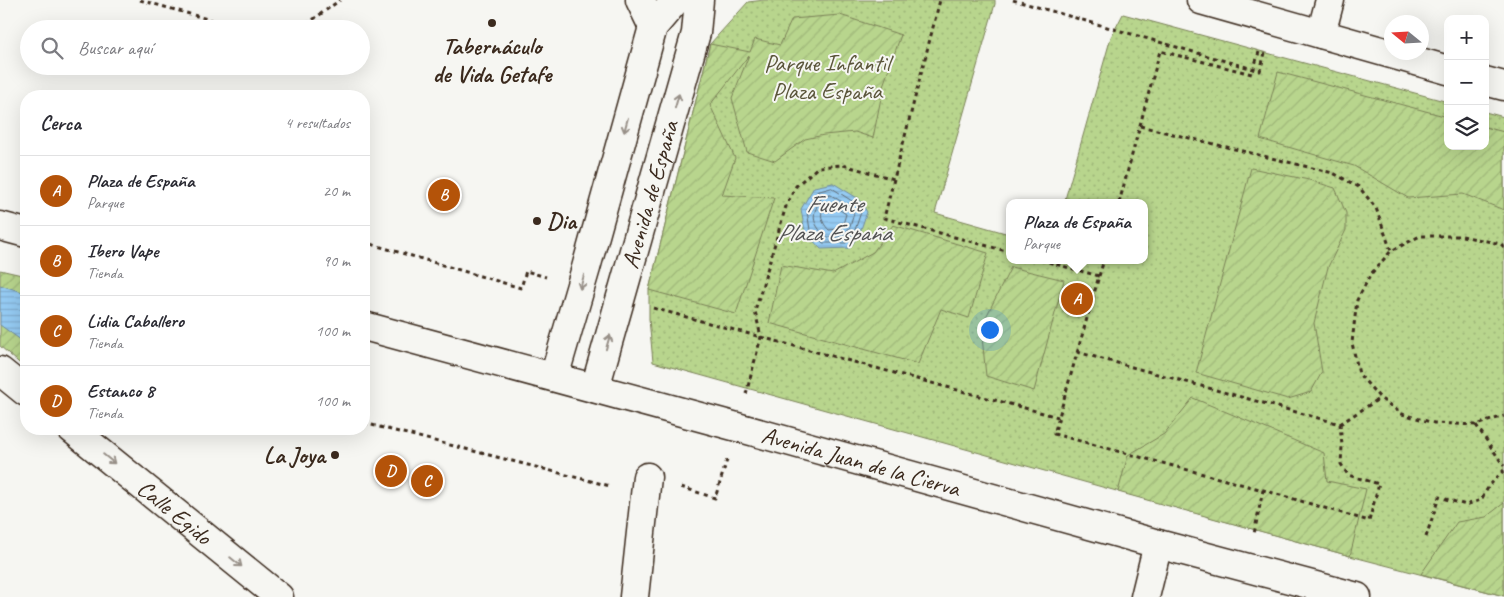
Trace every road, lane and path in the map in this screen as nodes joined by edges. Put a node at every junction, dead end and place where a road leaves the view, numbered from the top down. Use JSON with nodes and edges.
{"nodes":[{"id":1,"x":140,"y":0,"type":"edge"},
{"id":2,"x":340,"y":0,"type":"edge"},
{"id":3,"x":640,"y":0,"type":"edge"},
{"id":4,"x":676,"y":0,"type":"edge"},
{"id":5,"x":699,"y":0,"type":"edge"},
{"id":6,"x":940,"y":0,"type":"edge"},
{"id":7,"x":1013,"y":0,"type":"edge"},
{"id":8,"x":1201,"y":0,"type":"edge"},
{"id":9,"x":1330,"y":0,"type":"edge"},
{"id":10,"x":211,"y":20,"type":"edge"},
{"id":11,"x":312,"y":20,"type":"edge"},
{"id":12,"x":1272,"y":20,"type":"junction"},
{"id":13,"x":652,"y":27,"type":"junction"},
{"id":14,"x":1320,"y":34,"type":"junction"},
{"id":15,"x":1254,"y":69,"type":"junction"},
{"id":16,"x":1444,"y":69,"type":"edge"},
{"id":17,"x":1489,"y":82,"type":"edge"},
{"id":18,"x":1504,"y":86,"type":"edge"},
{"id":19,"x":1140,"y":126,"type":"junction"},
{"id":20,"x":894,"y":178,"type":"junction"},
{"id":21,"x":1120,"y":199,"type":"edge"},
{"id":22,"x":0,"y":226,"type":"edge"},
{"id":23,"x":20,"y":231,"type":"edge"},
{"id":24,"x":370,"y":244,"type":"edge"},
{"id":25,"x":1504,"y":247,"type":"edge"},
{"id":26,"x":1006,"y":251,"type":"edge"},
{"id":27,"x":1391,"y":251,"type":"junction"},
{"id":28,"x":1056,"y":264,"type":"edge"},
{"id":29,"x":1103,"y":264,"type":"edge"},
{"id":30,"x":1099,"y":276,"type":"junction"},
{"id":31,"x":581,"y":287,"type":"junction"},
{"id":32,"x":620,"y":298,"type":"junction"},
{"id":33,"x":370,"y":328,"type":"edge"},
{"id":34,"x":761,"y":337,"type":"junction"},
{"id":35,"x":1078,"y":352,"type":"junction"},
{"id":36,"x":0,"y":371,"type":"edge"},
{"id":37,"x":554,"y":377,"type":"junction"},
{"id":38,"x":20,"y":387,"type":"edge"},
{"id":39,"x":595,"y":388,"type":"junction"},
{"id":40,"x":1380,"y":398,"type":"junction"},
{"id":41,"x":1504,"y":416,"type":"edge"},
{"id":42,"x":1058,"y":417,"type":"junction"},
{"id":43,"x":370,"y":424,"type":"edge"},
{"id":44,"x":1340,"y":424,"type":"junction"},
{"id":45,"x":1476,"y":425,"type":"junction"},
{"id":46,"x":737,"y":427,"type":"junction"},
{"id":47,"x":79,"y":435,"type":"edge"},
{"id":48,"x":1504,"y":468,"type":"edge"},
{"id":49,"x":646,"y":486,"type":"junction"},
{"id":50,"x":1263,"y":490,"type":"junction"},
{"id":51,"x":1426,"y":537,"type":"dead end"},
{"id":52,"x":1158,"y":544,"type":"junction"},
{"id":53,"x":1246,"y":566,"type":"junction"},
{"id":54,"x":279,"y":597,"type":"edge"},
{"id":55,"x":634,"y":597,"type":"edge"},
{"id":56,"x":1145,"y":597,"type":"edge"},
{"id":57,"x":1357,"y":597,"type":"edge"}],
"edges":[{"from":1,"to":10,"type":"path"},
{"from":2,"to":11,"type":"path"},
{"from":3,"to":13,"type":"street"},
{"from":4,"to":13,"type":"street","name":"Avenida de España"},
{"from":32,"to":5,"type":"street","name":"Avenida de España","one_way":true},
{"from":6,"to":20,"type":"path"},
{"from":7,"to":15,"type":"path"},
{"from":8,"to":12,"type":"street"},
{"from":9,"to":14,"type":"street"},
{"from":12,"to":14,"type":"street"},
{"from":12,"to":15,"type":"path"},
{"from":12,"to":15,"type":"path"},
{"from":13,"to":31,"type":"street","name":"Avenida de España","one_way":true},
{"from":14,"to":16,"type":"street"},
{"from":15,"to":19,"type":"path"},
{"from":17,"to":18,"type":"street"},
{"from":19,"to":21,"type":"path"},
{"from":19,"to":27,"type":"path"},
{"from":20,"to":26,"type":"path"},
{"from":20,"to":34,"type":"path"},
{"from":22,"to":23,"type":"street"},
{"from":24,"to":31,"type":"path"},
{"from":25,"to":27,"type":"path"},
{"from":27,"to":40,"type":"path"},
{"from":28,"to":30,"type":"path"},
{"from":29,"to":30,"type":"path"},
{"from":30,"to":35,"type":"path"},
{"from":31,"to":37,"type":"street","name":"Avenida de España"},
{"from":32,"to":34,"type":"path"},
{"from":39,"to":32,"type":"street","name":"Avenida de España","one_way":true},
{"from":33,"to":37,"type":"street","name":"Avenida Juan de la Cierva"},
{"from":34,"to":42,"type":"path"},
{"from":34,"to":46,"type":"path"},
{"from":35,"to":42,"type":"path"},
{"from":35,"to":44,"type":"path"},
{"from":36,"to":38,"type":"street"},
{"from":37,"to":39,"type":"street","name":"Avenida Juan de la Cierva"},
{"from":39,"to":46,"type":"street","name":"Avenida Juan de la Cierva"},
{"from":40,"to":44,"type":"path"},
{"from":40,"to":45,"type":"path"},
{"from":41,"to":45,"type":"path"},
{"from":42,"to":50,"type":"path"},
{"from":43,"to":49,"type":"path"},
{"from":44,"to":50,"type":"path"},
{"from":45,"to":48,"type":"path"},
{"from":46,"to":49,"type":"path"},
{"from":46,"to":52,"type":"street","name":"Avenida Juan de la Cierva"},
{"from":47,"to":54,"type":"street","name":"Calle Egido","one_way":true},
{"from":48,"to":51,"type":"path"},
{"from":49,"to":55,"type":"street"},
{"from":50,"to":53,"type":"path"},
{"from":52,"to":53,"type":"street","name":"Avenida Juan de la Cierva"},
{"from":52,"to":56,"type":"street"},
{"from":53,"to":57,"type":"street","name":"Avenida Juan de la Cierva"}]}
